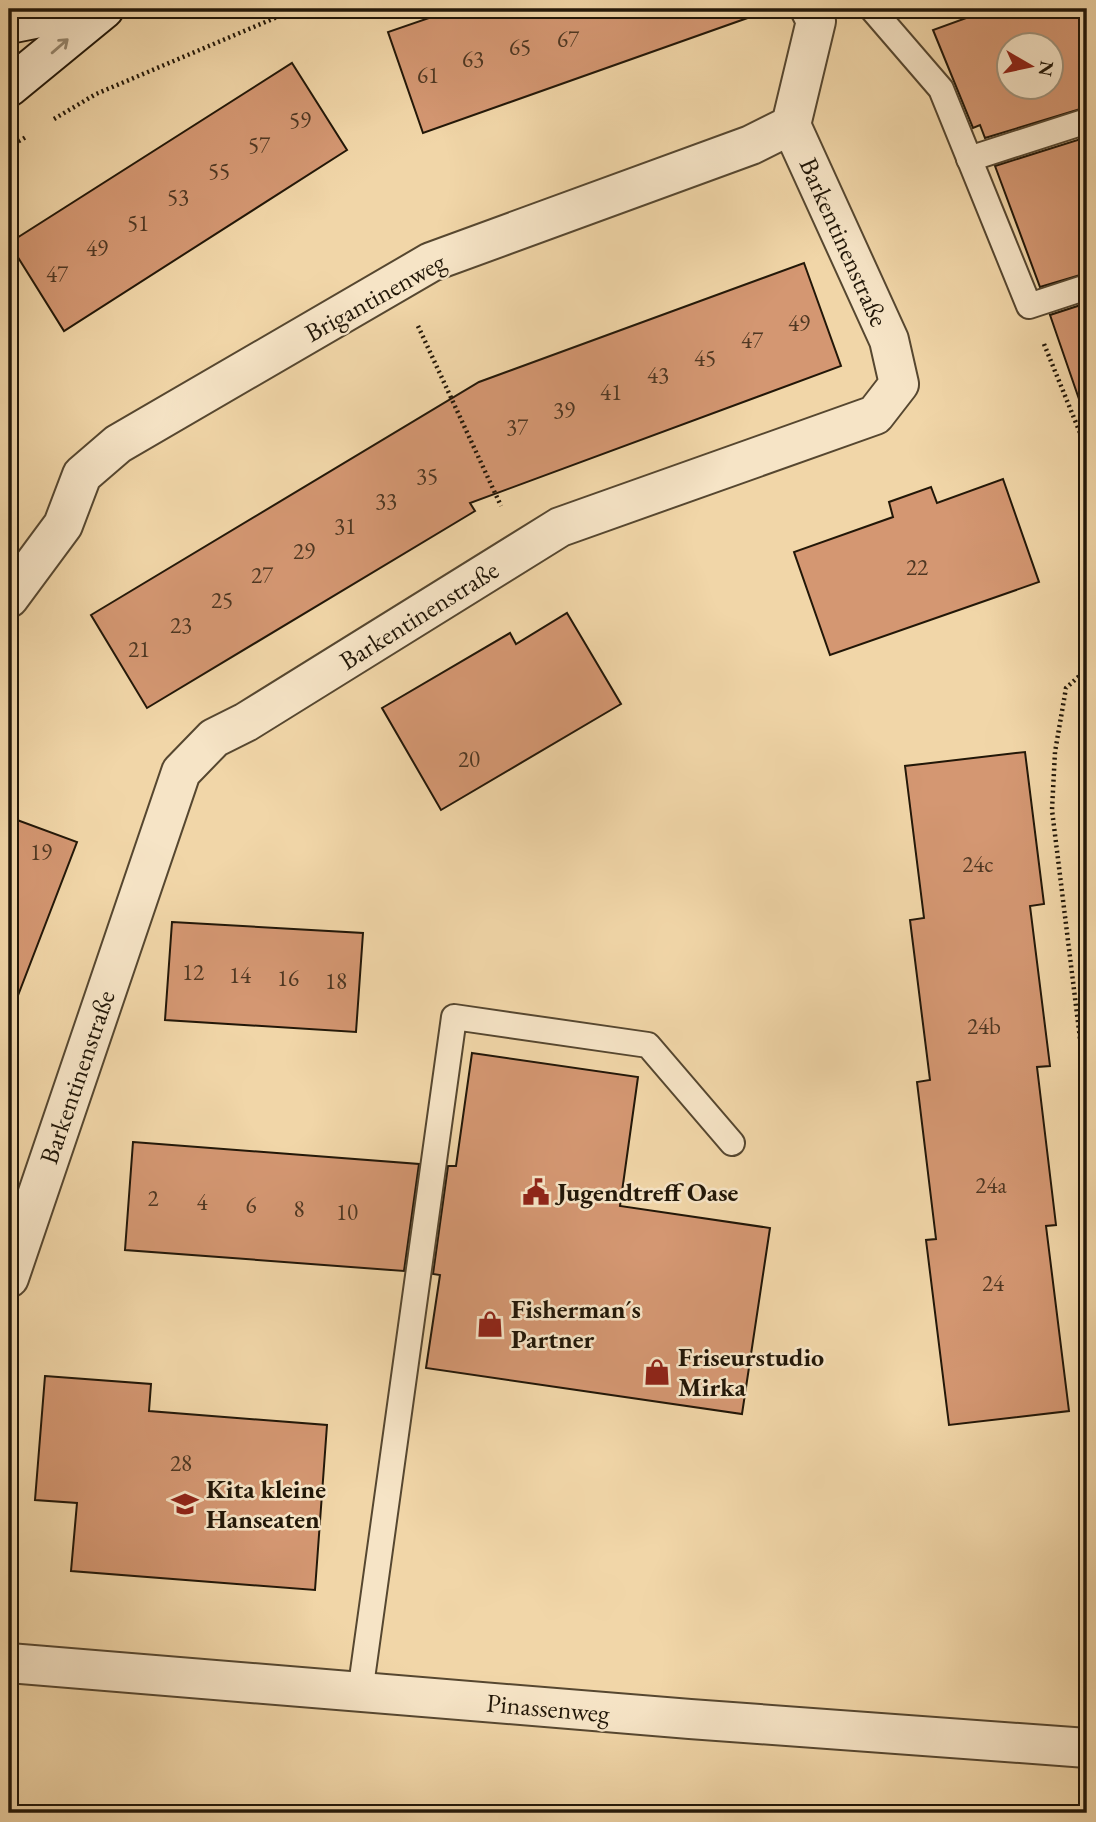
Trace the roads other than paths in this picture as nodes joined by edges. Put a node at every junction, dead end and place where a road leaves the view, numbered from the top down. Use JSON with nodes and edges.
{"nodes":[{"id":1,"x":84,"y":9,"type":"edge"},
{"id":2,"x":104,"y":9,"type":"edge"},
{"id":3,"x":810,"y":9,"type":"edge"},
{"id":4,"x":872,"y":9,"type":"edge"},
{"id":5,"x":9,"y":24,"type":"edge"},
{"id":6,"x":11,"y":87,"type":"edge"},
{"id":7,"x":1087,"y":121,"type":"edge"},
{"id":8,"x":791,"y":125,"type":"junction"},
{"id":9,"x":970,"y":159,"type":"junction"},
{"id":10,"x":1087,"y":287,"type":"edge"},
{"id":11,"x":9,"y":598,"type":"edge"},
{"id":12,"x":732,"y":1143,"type":"dead end"},
{"id":13,"x":9,"y":1278,"type":"edge"},
{"id":14,"x":9,"y":1663,"type":"edge"},
{"id":15,"x":360,"y":1693,"type":"junction"},
{"id":16,"x":1087,"y":1748,"type":"edge"}],
"edges":[{"from":1,"to":5,"type":"street"},
{"from":6,"to":2,"type":"street","one_way":true},
{"from":3,"to":8,"type":"street"},
{"from":4,"to":9,"type":"lane"},
{"from":7,"to":9,"type":"lane"},
{"from":8,"to":11,"type":"street","name":"Brigantinenweg"},
{"from":8,"to":13,"type":"street","name":"Barkentinenstraße"},
{"from":9,"to":10,"type":"lane"},
{"from":12,"to":15,"type":"lane"},
{"from":14,"to":15,"type":"street","name":"Pinassenweg"},
{"from":15,"to":16,"type":"street","name":"Pinassenweg"}]}
